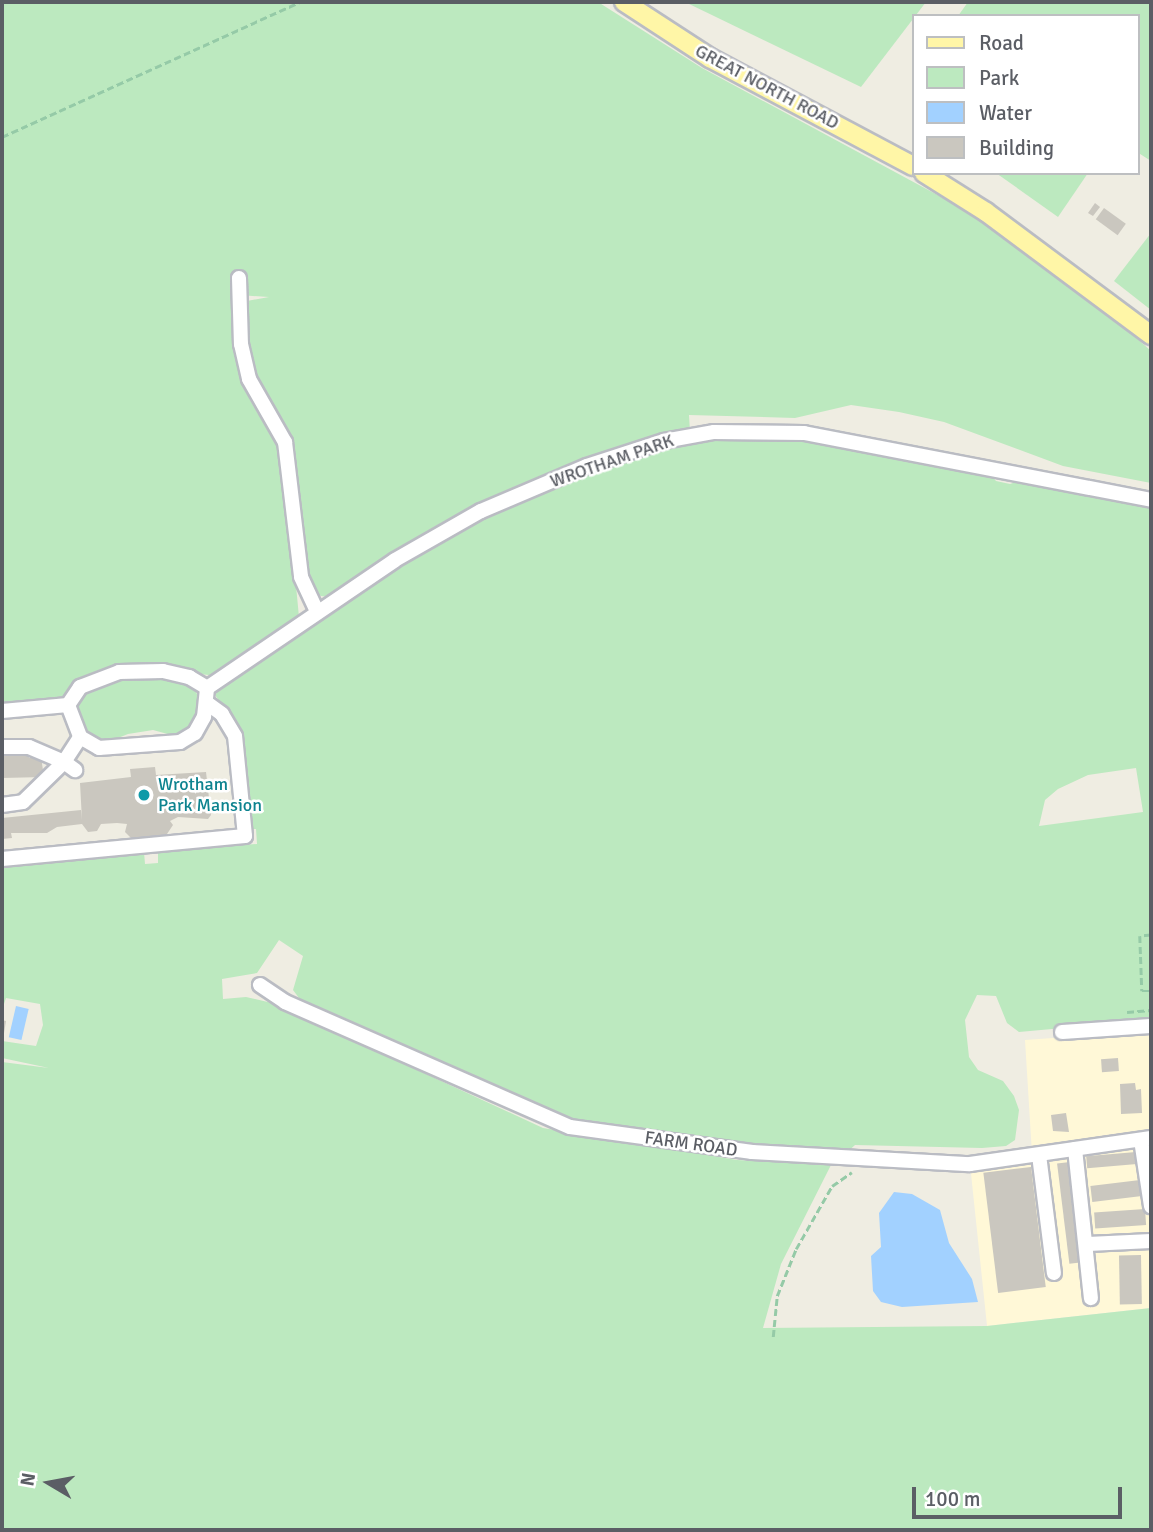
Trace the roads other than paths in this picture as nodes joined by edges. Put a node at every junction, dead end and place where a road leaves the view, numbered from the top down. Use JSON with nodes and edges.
{"nodes":[{"id":1,"x":624,"y":2,"type":"edge"},
{"id":2,"x":912,"y":165,"type":"edge"},
{"id":3,"x":927,"y":175,"type":"edge"},
{"id":4,"x":239,"y":278,"type":"dead end"},
{"id":5,"x":1151,"y":335,"type":"edge"},
{"id":6,"x":1151,"y":500,"type":"edge"},
{"id":7,"x":317,"y":611,"type":"junction"},
{"id":8,"x":207,"y":688,"type":"junction"},
{"id":9,"x":208,"y":704,"type":"junction"},
{"id":10,"x":68,"y":705,"type":"junction"},
{"id":11,"x":2,"y":711,"type":"edge"},
{"id":12,"x":80,"y":737,"type":"junction"},
{"id":13,"x":2,"y":747,"type":"edge"},
{"id":14,"x":70,"y":766,"type":"junction"},
{"id":15,"x":2,"y":806,"type":"edge"},
{"id":16,"x":2,"y":859,"type":"edge"},
{"id":17,"x":260,"y":985,"type":"dead end"},
{"id":18,"x":1151,"y":1026,"type":"edge"},
{"id":19,"x":1062,"y":1032,"type":"dead end"},
{"id":20,"x":1146,"y":1139,"type":"edge"},
{"id":21,"x":1075,"y":1149,"type":"junction"},
{"id":22,"x":1039,"y":1155,"type":"junction"},
{"id":23,"x":1151,"y":1206,"type":"edge"},
{"id":24,"x":1151,"y":1241,"type":"edge"},
{"id":25,"x":1088,"y":1244,"type":"junction"},
{"id":26,"x":1054,"y":1273,"type":"dead end"},
{"id":27,"x":1091,"y":1298,"type":"dead end"}],
"edges":[{"from":1,"to":2,"type":"main road","name":"GREAT NORTH ROAD"},
{"from":3,"to":5,"type":"main road"},
{"from":4,"to":7,"type":"lane"},
{"from":6,"to":7,"type":"lane","name":"WROTHAM PARK"},
{"from":7,"to":8,"type":"lane","name":"WROTHAM PARK"},
{"from":8,"to":9,"type":"lane"},
{"from":8,"to":10,"type":"lane"},
{"from":9,"to":12,"type":"lane"},
{"from":9,"to":16,"type":"lane"},
{"from":10,"to":11,"type":"lane"},
{"from":10,"to":12,"type":"lane"},
{"from":12,"to":14,"type":"lane"},
{"from":13,"to":14,"type":"lane"},
{"from":14,"to":15,"type":"lane"},
{"from":17,"to":22,"type":"lane","name":"FARM ROAD"},
{"from":18,"to":19,"type":"lane"},
{"from":20,"to":21,"type":"lane","name":"FARM ROAD"},
{"from":20,"to":23,"type":"lane"},
{"from":21,"to":22,"type":"lane","name":"FARM ROAD"},
{"from":21,"to":25,"type":"lane"},
{"from":22,"to":26,"type":"lane"},
{"from":24,"to":25,"type":"lane"},
{"from":25,"to":27,"type":"lane"}]}
